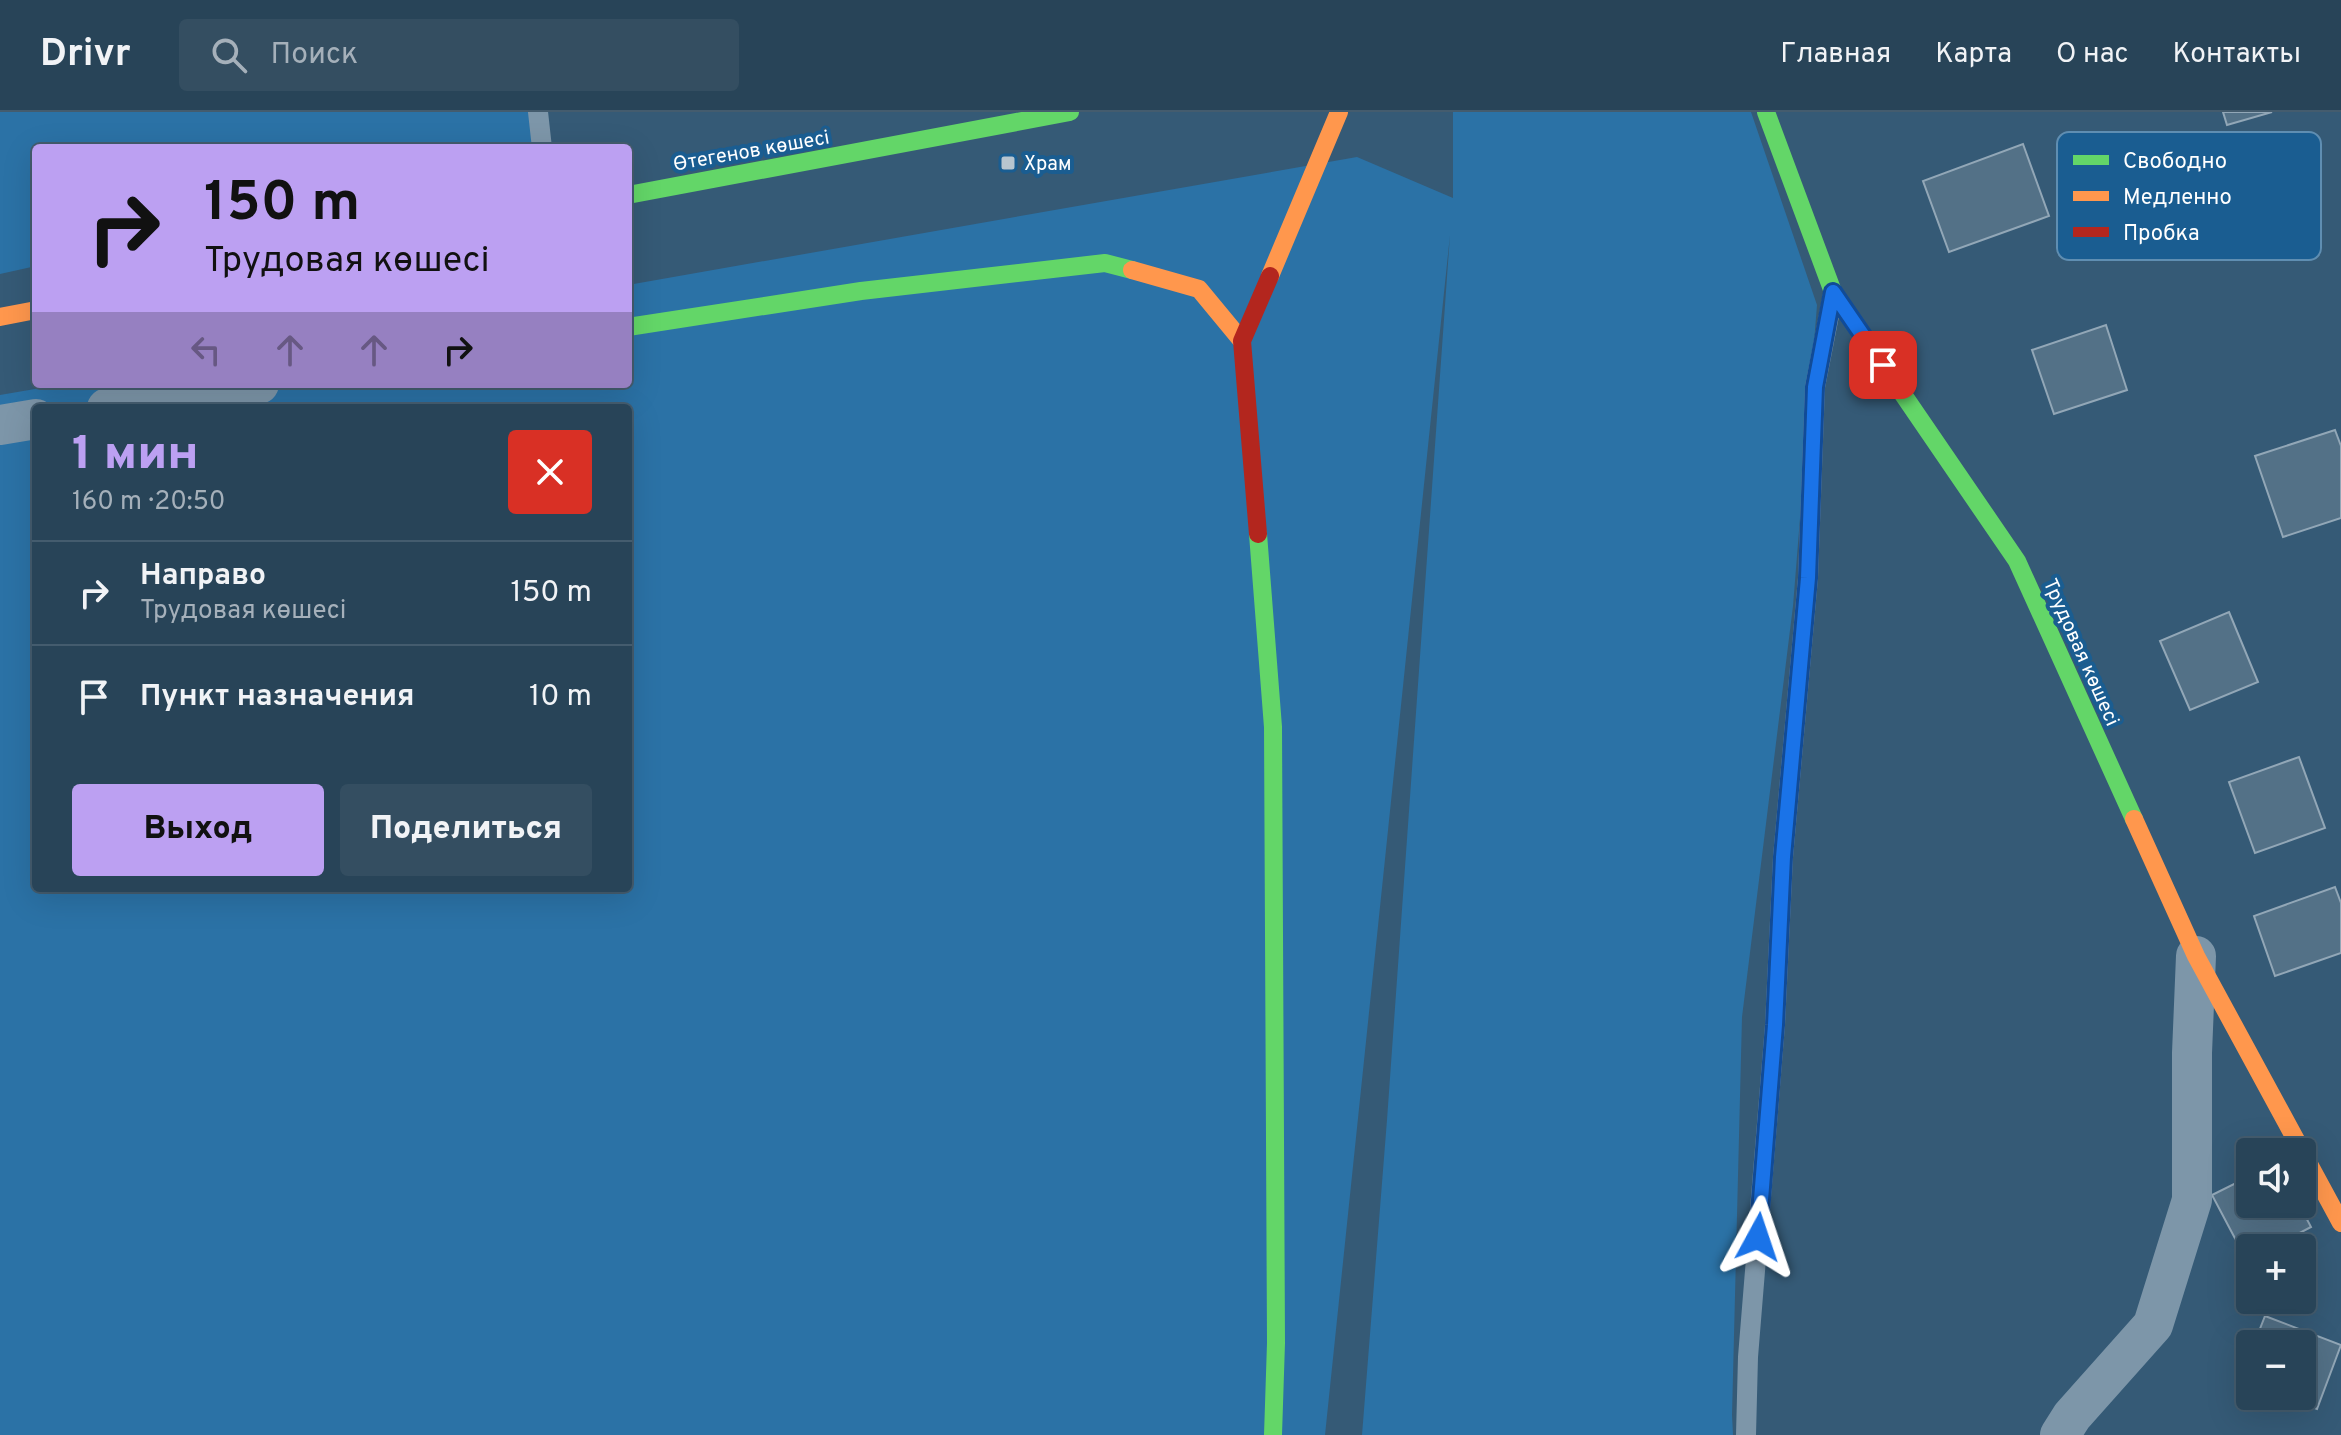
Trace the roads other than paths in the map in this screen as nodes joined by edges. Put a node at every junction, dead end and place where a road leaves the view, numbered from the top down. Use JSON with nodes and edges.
{"nodes":[{"id":1,"x":538,"y":112,"type":"edge"},
{"id":2,"x":1070,"y":112,"type":"edge"},
{"id":3,"x":1339,"y":112,"type":"edge"},
{"id":4,"x":1766,"y":112,"type":"edge"},
{"id":5,"x":542,"y":144,"type":"edge"},
{"id":6,"x":632,"y":194,"type":"edge"},
{"id":7,"x":1833,"y":292,"type":"junction"},
{"id":8,"x":32,"y":311,"type":"edge"},
{"id":9,"x":0,"y":317,"type":"edge"},
{"id":10,"x":632,"y":326,"type":"edge"},
{"id":11,"x":1242,"y":341,"type":"junction"},
{"id":12,"x":234,"y":388,"type":"edge"},
{"id":13,"x":132,"y":404,"type":"edge"},
{"id":14,"x":32,"y":420,"type":"edge"},
{"id":15,"x":0,"y":425,"type":"edge"},
{"id":16,"x":2196,"y":956,"type":"junction"},
{"id":17,"x":2341,"y":1223,"type":"edge"},
{"id":18,"x":1273,"y":1435,"type":"edge"},
{"id":19,"x":1746,"y":1435,"type":"edge"},
{"id":20,"x":2060,"y":1435,"type":"edge"}],
"edges":[{"from":1,"to":5,"type":"lane"},
{"from":2,"to":6,"type":"street","name":"Өтегенов көшесі"},
{"from":3,"to":11,"type":"street"},
{"from":4,"to":7,"type":"street","name":"Трудовая көшесі"},
{"from":7,"to":16,"type":"street","name":"Трудовая көшесі"},
{"from":7,"to":19,"type":"lane"},
{"from":8,"to":9,"type":"street"},
{"from":10,"to":11,"type":"street"},
{"from":11,"to":18,"type":"street"},
{"from":12,"to":13,"type":"street"},
{"from":14,"to":15,"type":"street"},
{"from":16,"to":17,"type":"street","name":"Трудовая көшесі"},
{"from":16,"to":20,"type":"street"}]}
